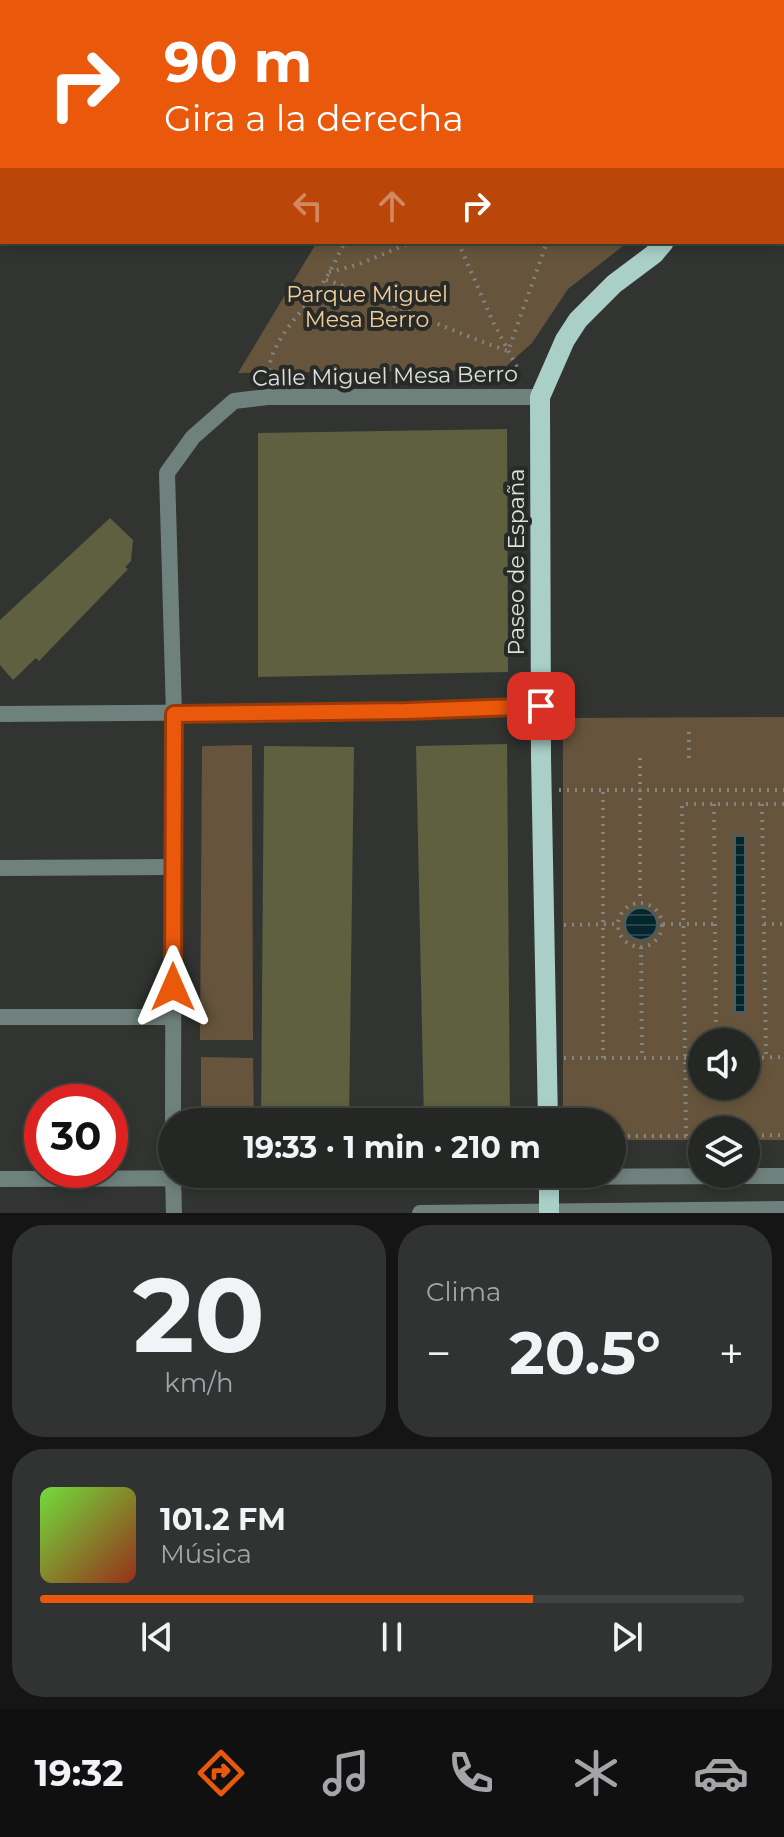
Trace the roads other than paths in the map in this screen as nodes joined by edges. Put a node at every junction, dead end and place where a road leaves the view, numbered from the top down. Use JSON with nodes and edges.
{"nodes":[{"id":1,"x":662,"y":244,"type":"edge"},
{"id":2,"x":540,"y":397,"type":"junction"},
{"id":3,"x":541,"y":706,"type":"junction"},
{"id":4,"x":0,"y":714,"type":"edge"},
{"id":5,"x":174,"y":714,"type":"junction"},
{"id":6,"x":173,"y":867,"type":"junction"},
{"id":7,"x":0,"y":868,"type":"edge"},
{"id":8,"x":0,"y":1017,"type":"edge"},
{"id":9,"x":173,"y":1017,"type":"junction"},
{"id":10,"x":173,"y":1108,"type":"edge"},
{"id":11,"x":548,"y":1108,"type":"edge"},
{"id":12,"x":158,"y":1175,"type":"edge"},
{"id":13,"x":626,"y":1176,"type":"edge"},
{"id":14,"x":784,"y":1176,"type":"edge"},
{"id":15,"x":0,"y":1179,"type":"edge"},
{"id":16,"x":173,"y":1188,"type":"edge"},
{"id":17,"x":549,"y":1188,"type":"edge"},
{"id":18,"x":784,"y":1209,"type":"edge"},
{"id":19,"x":549,"y":1212,"type":"edge"},
{"id":20,"x":174,"y":1213,"type":"edge"},
{"id":21,"x":420,"y":1213,"type":"edge"}],
"edges":[{"from":1,"to":2,"type":"main road","name":"Paseo de España"},
{"from":2,"to":3,"type":"main road","name":"Paseo de España"},
{"from":2,"to":5,"type":"street","name":"Calle Miguel Mesa Berro"},
{"from":3,"to":5,"type":"street"},
{"from":3,"to":11,"type":"main road","name":"Paseo de España"},
{"from":4,"to":5,"type":"street"},
{"from":5,"to":6,"type":"street"},
{"from":6,"to":7,"type":"street"},
{"from":6,"to":9,"type":"street"},
{"from":8,"to":9,"type":"street"},
{"from":9,"to":10,"type":"street"},
{"from":12,"to":15,"type":"street"},
{"from":13,"to":14,"type":"street"},
{"from":16,"to":20,"type":"street"},
{"from":17,"to":19,"type":"main road"},
{"from":18,"to":19,"type":"street"},
{"from":19,"to":21,"type":"street"}]}
